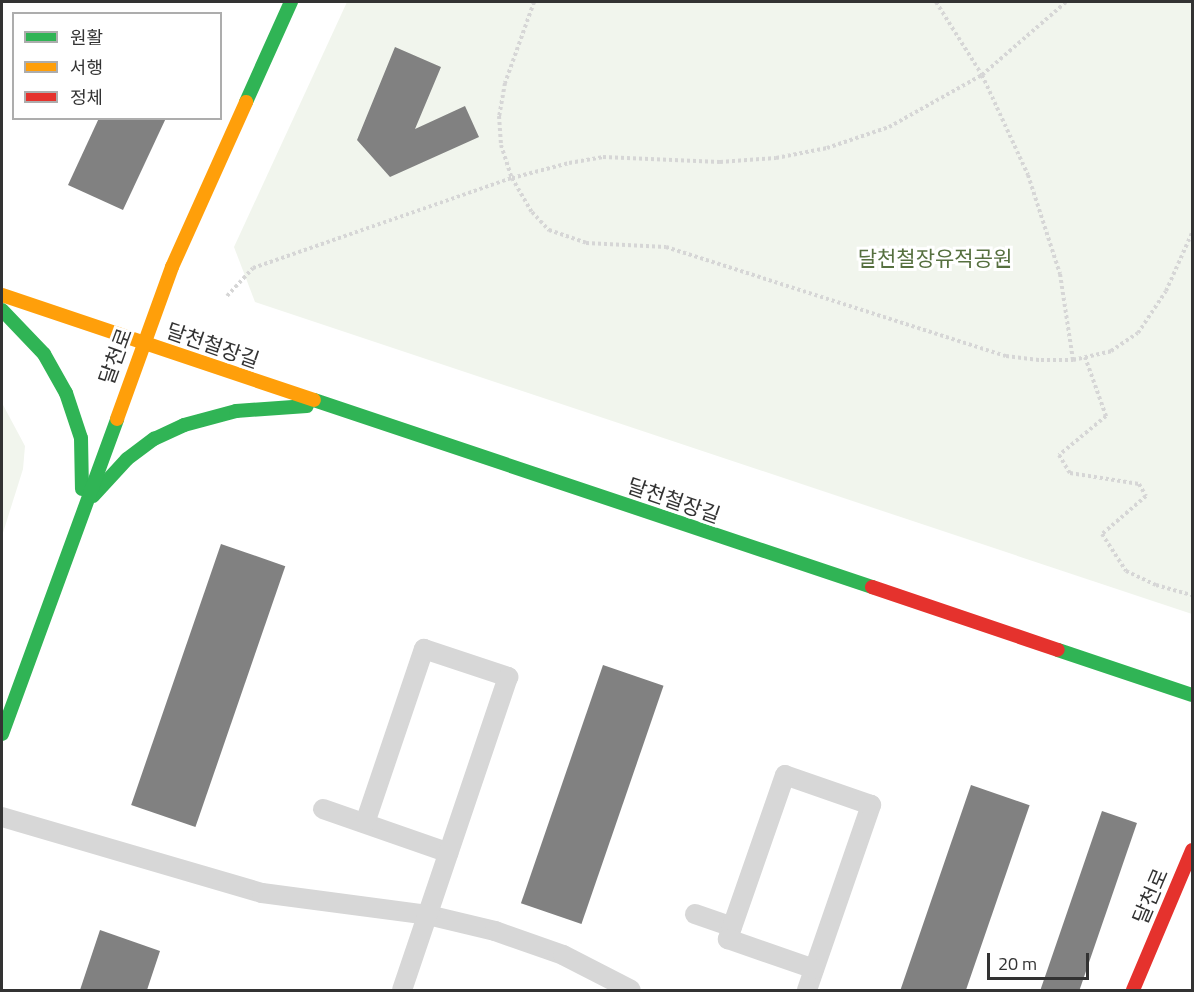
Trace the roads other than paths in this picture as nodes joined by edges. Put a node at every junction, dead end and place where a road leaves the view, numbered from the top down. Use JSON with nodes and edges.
{"nodes":[{"id":1,"x":291,"y":2,"type":"edge"},
{"id":2,"x":2,"y":295,"type":"edge"},
{"id":3,"x":2,"y":310,"type":"edge"},
{"id":4,"x":142,"y":343,"type":"junction"},
{"id":5,"x":343,"y":411,"type":"junction"},
{"id":6,"x":81,"y":512,"type":"junction"},
{"id":7,"x":1192,"y":695,"type":"edge"},
{"id":8,"x":2,"y":734,"type":"edge"},
{"id":9,"x":323,"y":809,"type":"dead end"},
{"id":10,"x":2,"y":817,"type":"edge"},
{"id":11,"x":365,"y":824,"type":"junction"},
{"id":12,"x":1192,"y":850,"type":"edge"},
{"id":13,"x":449,"y":853,"type":"junction"},
{"id":14,"x":695,"y":914,"type":"dead end"},
{"id":15,"x":428,"y":915,"type":"junction"},
{"id":16,"x":732,"y":927,"type":"junction"},
{"id":17,"x":814,"y":969,"type":"junction"},
{"id":18,"x":402,"y":990,"type":"edge"},
{"id":19,"x":631,"y":990,"type":"edge"},
{"id":20,"x":807,"y":990,"type":"edge"},
{"id":21,"x":1133,"y":990,"type":"edge"}],
"edges":[{"from":1,"to":4,"type":"street","name":"달천로"},
{"from":2,"to":4,"type":"street","name":"달천철장길"},
{"from":3,"to":6,"type":"street"},
{"from":4,"to":5,"type":"street","name":"달천철장길"},
{"from":4,"to":6,"type":"street","name":"달천로"},
{"from":5,"to":6,"type":"street"},
{"from":5,"to":7,"type":"street","name":"달천철장길"},
{"from":6,"to":8,"type":"street","name":"달천로"},
{"from":9,"to":11,"type":"lane"},
{"from":10,"to":15,"type":"lane"},
{"from":11,"to":13,"type":"lane"},
{"from":11,"to":13,"type":"lane"},
{"from":12,"to":21,"type":"street","name":"달천로"},
{"from":13,"to":15,"type":"lane"},
{"from":14,"to":16,"type":"lane"},
{"from":15,"to":18,"type":"lane"},
{"from":15,"to":19,"type":"lane"},
{"from":16,"to":17,"type":"lane"},
{"from":16,"to":17,"type":"lane"},
{"from":17,"to":20,"type":"lane"}]}
